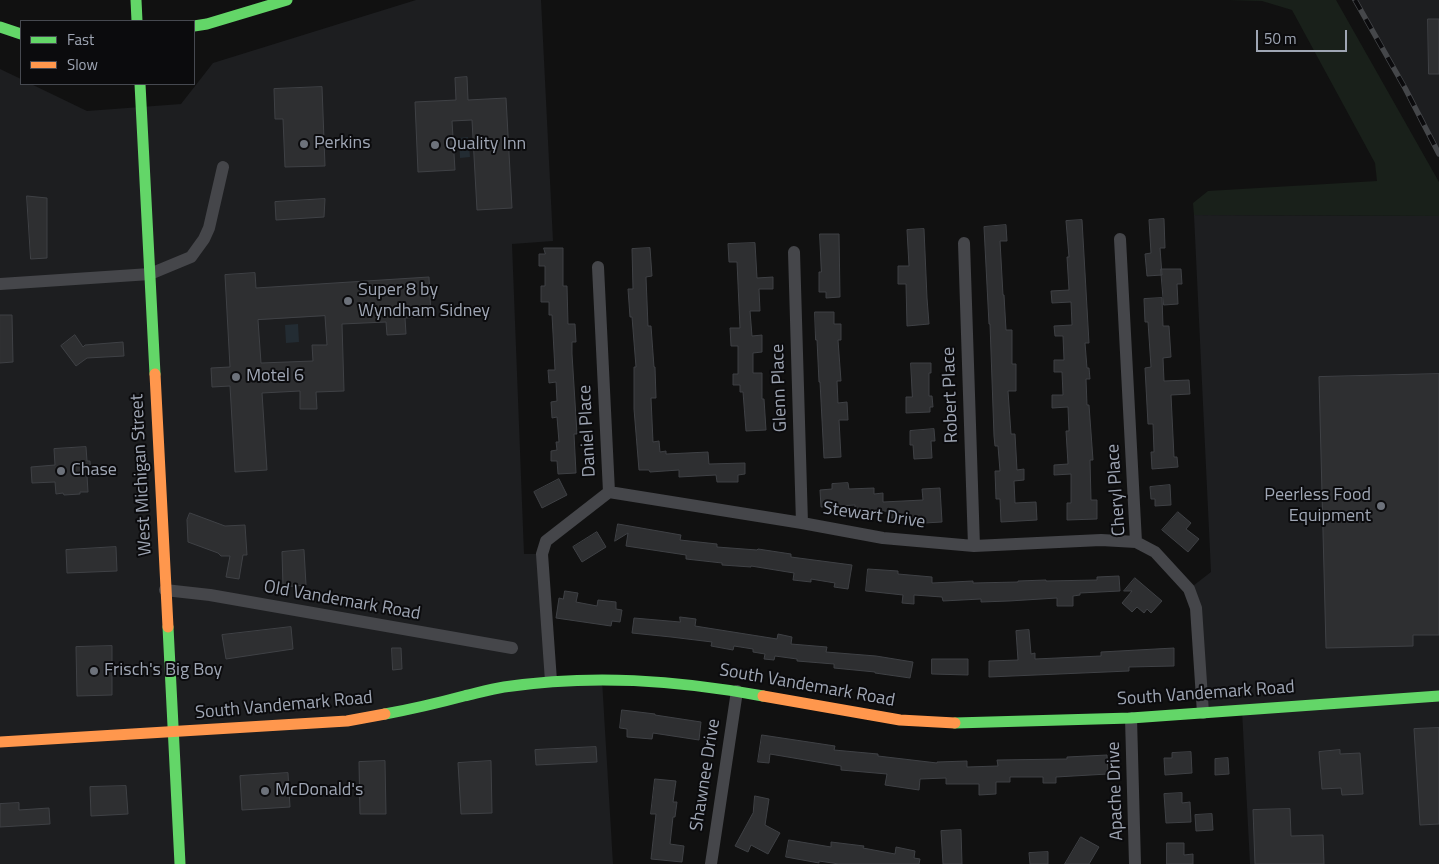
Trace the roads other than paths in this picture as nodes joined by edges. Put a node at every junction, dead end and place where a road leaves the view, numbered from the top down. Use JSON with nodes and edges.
{"nodes":[{"id":1,"x":136,"y":0,"type":"edge"},
{"id":2,"x":288,"y":0,"type":"edge"},
{"id":3,"x":137,"y":20,"type":"edge"},
{"id":4,"x":195,"y":26,"type":"edge"},
{"id":5,"x":0,"y":27,"type":"edge"},
{"id":6,"x":20,"y":34,"type":"edge"},
{"id":7,"x":140,"y":85,"type":"edge"},
{"id":8,"x":223,"y":167,"type":"dead end"},
{"id":9,"x":1120,"y":239,"type":"dead end"},
{"id":10,"x":964,"y":242,"type":"dead end"},
{"id":11,"x":794,"y":252,"type":"dead end"},
{"id":12,"x":598,"y":267,"type":"dead end"},
{"id":13,"x":150,"y":274,"type":"junction"},
{"id":14,"x":0,"y":284,"type":"edge"},
{"id":15,"x":609,"y":492,"type":"junction"},
{"id":16,"x":802,"y":523,"type":"junction"},
{"id":17,"x":1136,"y":542,"type":"junction"},
{"id":18,"x":974,"y":546,"type":"junction"},
{"id":19,"x":165,"y":590,"type":"junction"},
{"id":20,"x":512,"y":648,"type":"dead end"},
{"id":21,"x":551,"y":681,"type":"junction"},
{"id":22,"x":737,"y":691,"type":"junction"},
{"id":23,"x":1439,"y":696,"type":"edge"},
{"id":24,"x":1203,"y":713,"type":"junction"},
{"id":25,"x":1131,"y":718,"type":"junction"},
{"id":26,"x":174,"y":732,"type":"junction"},
{"id":27,"x":0,"y":742,"type":"edge"},
{"id":28,"x":180,"y":864,"type":"edge"},
{"id":29,"x":711,"y":864,"type":"edge"},
{"id":30,"x":1135,"y":864,"type":"edge"}],
"edges":[{"from":1,"to":3,"type":"main road"},
{"from":2,"to":4,"type":"main road"},
{"from":5,"to":6,"type":"main road"},
{"from":7,"to":13,"type":"main road","name":"West Michigan Street"},
{"from":8,"to":13,"type":"street"},
{"from":9,"to":17,"type":"street","name":"Cheryl Place"},
{"from":10,"to":18,"type":"street","name":"Robert Place"},
{"from":11,"to":16,"type":"street","name":"Glenn Place"},
{"from":12,"to":15,"type":"street","name":"Daniel Place"},
{"from":13,"to":14,"type":"street"},
{"from":13,"to":19,"type":"main road","name":"West Michigan Street"},
{"from":15,"to":16,"type":"street","name":"Stewart Drive"},
{"from":15,"to":21,"type":"street","name":"Daniel Place"},
{"from":16,"to":18,"type":"street","name":"Stewart Drive"},
{"from":17,"to":18,"type":"street","name":"Stewart Drive"},
{"from":17,"to":24,"type":"street","name":"Cheryl Place"},
{"from":19,"to":20,"type":"street","name":"Old Vandemark Road"},
{"from":19,"to":26,"type":"main road","name":"West Michigan Street"},
{"from":21,"to":22,"type":"main road","name":"South Vandemark Road"},
{"from":21,"to":26,"type":"main road","name":"South Vandemark Road"},
{"from":22,"to":25,"type":"main road","name":"South Vandemark Road"},
{"from":22,"to":29,"type":"street","name":"Shawnee Drive"},
{"from":23,"to":24,"type":"main road","name":"South Vandemark Road"},
{"from":24,"to":25,"type":"main road","name":"South Vandemark Road"},
{"from":25,"to":30,"type":"street","name":"Apache Drive"},
{"from":26,"to":27,"type":"main road","name":"South Vandemark Road"},
{"from":26,"to":28,"type":"main road","name":"West Michigan Street"}]}
